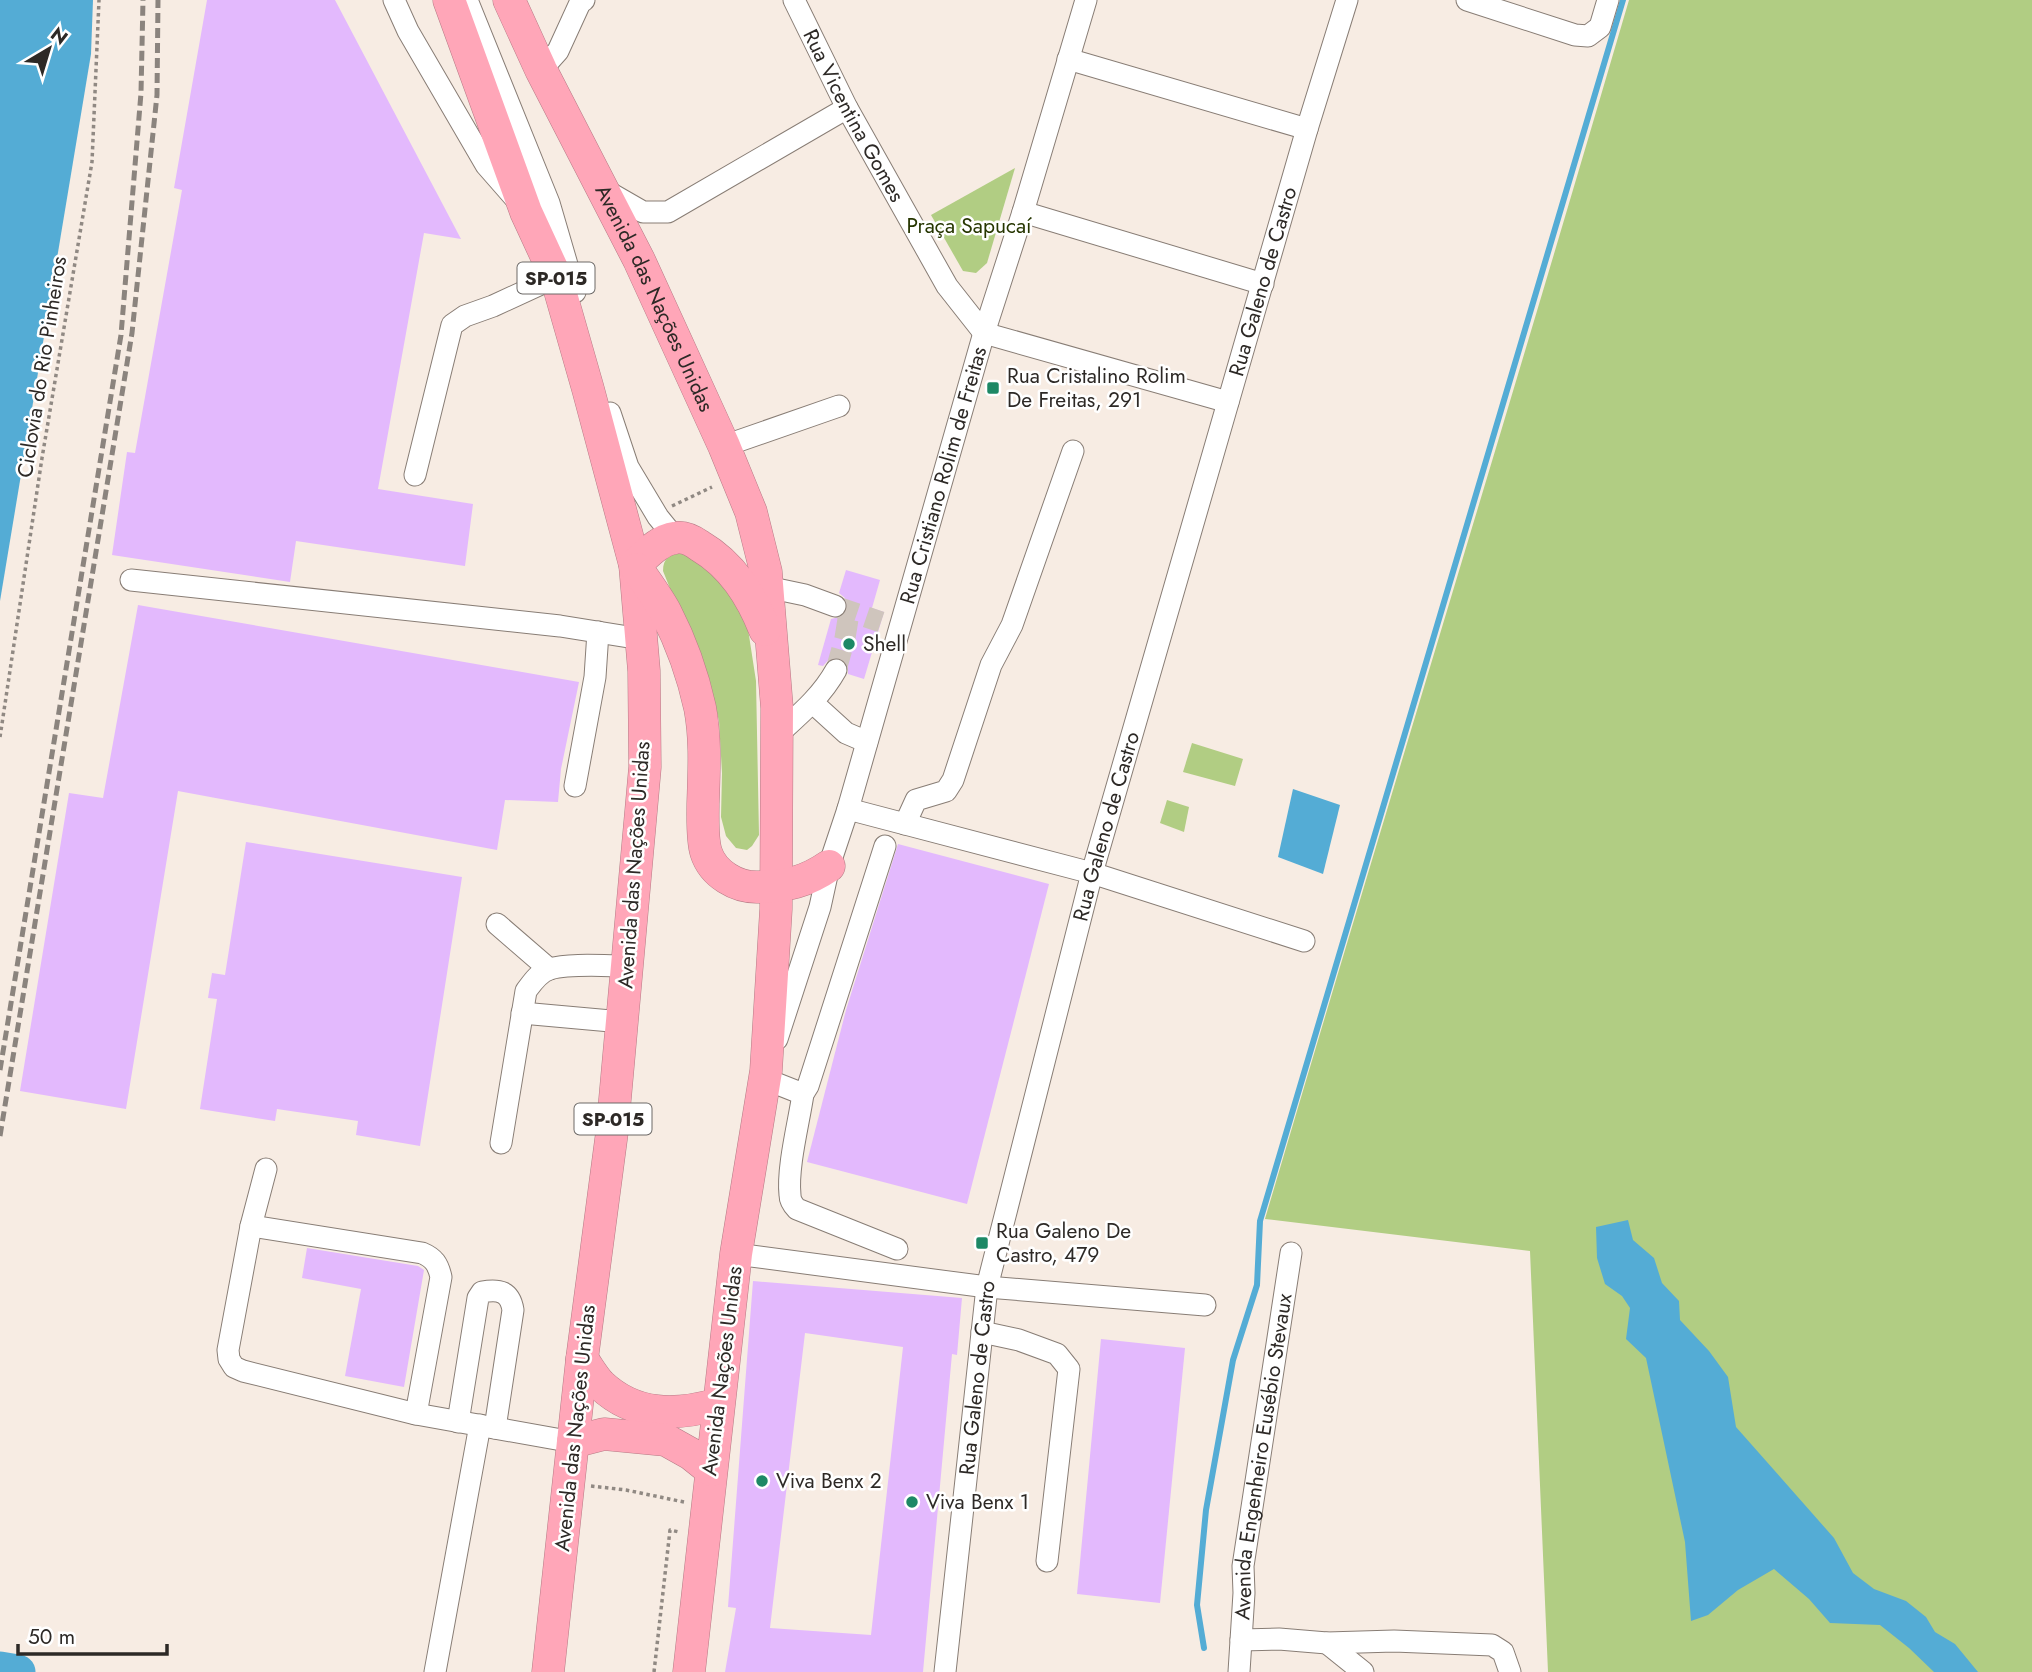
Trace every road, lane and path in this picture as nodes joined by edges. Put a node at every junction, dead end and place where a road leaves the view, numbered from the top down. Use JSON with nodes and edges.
{"nodes":[{"id":1,"x":99,"y":0,"type":"edge"},
{"id":2,"x":394,"y":0,"type":"edge"},
{"id":3,"x":449,"y":0,"type":"edge"},
{"id":4,"x":467,"y":0,"type":"edge"},
{"id":5,"x":509,"y":0,"type":"edge"},
{"id":6,"x":584,"y":0,"type":"edge"},
{"id":7,"x":794,"y":0,"type":"edge"},
{"id":8,"x":1348,"y":0,"type":"edge"},
{"id":9,"x":1467,"y":0,"type":"edge"},
{"id":10,"x":1608,"y":0,"type":"edge"},
{"id":11,"x":1084,"y":2,"type":"edge"},
{"id":12,"x":1068,"y":59,"type":"junction"},
{"id":13,"x":541,"y":70,"type":"junction"},
{"id":14,"x":847,"y":108,"type":"junction"},
{"id":15,"x":1307,"y":129,"type":"junction"},
{"id":16,"x":602,"y":189,"type":"junction"},
{"id":17,"x":526,"y":212,"type":"junction"},
{"id":18,"x":1023,"y":212,"type":"junction"},
{"id":19,"x":556,"y":277,"type":"junction"},
{"id":20,"x":1263,"y":284,"type":"junction"},
{"id":21,"x":984,"y":333,"type":"junction"},
{"id":22,"x":1228,"y":402,"type":"junction"},
{"id":23,"x":839,"y":406,"type":"dead end"},
{"id":24,"x":724,"y":446,"type":"junction"},
{"id":25,"x":1073,"y":451,"type":"dead end"},
{"id":26,"x":415,"y":475,"type":"dead end"},
{"id":27,"x":737,"y":477,"type":"junction"},
{"id":28,"x":666,"y":527,"type":"junction"},
{"id":29,"x":635,"y":565,"type":"junction"},
{"id":30,"x":131,"y":580,"type":"dead end"},
{"id":31,"x":767,"y":587,"type":"junction"},
{"id":32,"x":835,"y":607,"type":"tunnel mouth"},
{"id":33,"x":598,"y":632,"type":"junction"},
{"id":34,"x":641,"y":639,"type":"junction"},
{"id":35,"x":773,"y":650,"type":"junction"},
{"id":36,"x":836,"y":670,"type":"tunnel mouth"},
{"id":37,"x":813,"y":703,"type":"junction"},
{"id":38,"x":777,"y":735,"type":"junction"},
{"id":39,"x":0,"y":737,"type":"edge"},
{"id":40,"x":867,"y":742,"type":"junction"},
{"id":41,"x":575,"y":786,"type":"dead end"},
{"id":42,"x":848,"y":809,"type":"junction"},
{"id":43,"x":905,"y":824,"type":"junction"},
{"id":44,"x":886,"y":846,"type":"dead end"},
{"id":45,"x":829,"y":866,"type":"junction"},
{"id":46,"x":1091,"y":873,"type":"junction"},
{"id":47,"x":776,"y":886,"type":"junction"},
{"id":48,"x":497,"y":925,"type":"dead end"},
{"id":49,"x":1304,"y":941,"type":"dead end"},
{"id":50,"x":627,"y":966,"type":"junction"},
{"id":51,"x":549,"y":969,"type":"junction"},
{"id":52,"x":523,"y":1013,"type":"junction"},
{"id":53,"x":622,"y":1022,"type":"junction"},
{"id":54,"x":766,"y":1075,"type":"junction"},
{"id":55,"x":803,"y":1094,"type":"junction"},
{"id":56,"x":501,"y":1143,"type":"dead end"},
{"id":57,"x":266,"y":1169,"type":"dead end"},
{"id":58,"x":251,"y":1226,"type":"junction"},
{"id":59,"x":897,"y":1249,"type":"dead end"},
{"id":60,"x":1291,"y":1253,"type":"dead end"},
{"id":61,"x":736,"y":1254,"type":"junction"},
{"id":62,"x":987,"y":1287,"type":"junction"},
{"id":63,"x":1205,"y":1305,"type":"dead end"},
{"id":64,"x":982,"y":1332,"type":"junction"},
{"id":65,"x":582,"y":1359,"type":"junction"},
{"id":66,"x":719,"y":1404,"type":"junction"},
{"id":67,"x":416,"y":1414,"type":"junction"},
{"id":68,"x":458,"y":1422,"type":"junction"},
{"id":69,"x":488,"y":1426,"type":"junction"},
{"id":70,"x":573,"y":1442,"type":"junction"},
{"id":71,"x":711,"y":1469,"type":"junction"},
{"id":72,"x":569,"y":1484,"type":"junction"},
{"id":73,"x":705,"y":1522,"type":"junction"},
{"id":74,"x":1047,"y":1560,"type":"dead end"},
{"id":75,"x":1241,"y":1640,"type":"junction"},
{"id":76,"x":1327,"y":1643,"type":"junction"},
{"id":77,"x":1237,"y":1669,"type":"edge"},
{"id":78,"x":435,"y":1672,"type":"edge"},
{"id":79,"x":548,"y":1672,"type":"edge"},
{"id":80,"x":654,"y":1672,"type":"edge"},
{"id":81,"x":689,"y":1672,"type":"edge"},
{"id":82,"x":945,"y":1672,"type":"edge"},
{"id":83,"x":1363,"y":1672,"type":"edge"},
{"id":84,"x":1510,"y":1672,"type":"edge"}],
"edges":[{"from":1,"to":39,"type":"path","name":"Ciclovia do Rio Pinheiros"},
{"from":2,"to":17,"type":"street"},
{"from":3,"to":17,"type":"highway","name":"Avenida das Nações Unidas","number":"SP-015"},
{"from":4,"to":28,"type":"street"},
{"from":5,"to":13,"type":"highway","name":"Avenida das Nações Unidas"},
{"from":6,"to":13,"type":"street"},
{"from":7,"to":14,"type":"street","name":"Rua Vicentina Gomes"},
{"from":8,"to":15,"type":"street","name":"Rua Galeno de Castro"},
{"from":9,"to":10,"type":"street"},
{"from":11,"to":12,"type":"street","name":"Rua Cristiano Rolim de Freitas"},
{"from":12,"to":15,"type":"street"},
{"from":12,"to":18,"type":"street","name":"Rua Cristiano Rolim de Freitas"},
{"from":13,"to":16,"type":"highway","name":"Avenida das Nações Unidas"},
{"from":14,"to":16,"type":"street"},
{"from":14,"to":21,"type":"street","name":"Rua Vicentina Gomes"},
{"from":15,"to":20,"type":"street","name":"Rua Galeno de Castro"},
{"from":16,"to":24,"type":"highway","name":"Avenida das Nações Unidas"},
{"from":17,"to":19,"type":"highway","name":"Avenida das Nações Unidas","number":"SP-015"},
{"from":18,"to":20,"type":"street"},
{"from":18,"to":21,"type":"street","name":"Rua Cristiano Rolim de Freitas"},
{"from":19,"to":26,"type":"street"},
{"from":19,"to":29,"type":"highway","name":"Avenida das Nações Unidas","number":"SP-015"},
{"from":20,"to":22,"type":"street","name":"Rua Galeno de Castro"},
{"from":21,"to":22,"type":"street"},
{"from":21,"to":40,"type":"street","name":"Rua Cristiano Rolim de Freitas"},
{"from":22,"to":46,"type":"street","name":"Rua Galeno de Castro"},
{"from":23,"to":24,"type":"street"},
{"from":24,"to":27,"type":"highway","name":"Avenida das Nações Unidas"},
{"from":25,"to":43,"type":"street"},
{"from":27,"to":28,"type":"path"},
{"from":27,"to":31,"type":"highway","name":"Avenida das Nações Unidas"},
{"from":28,"to":29,"type":"highway"},
{"from":28,"to":35,"type":"highway"},
{"from":29,"to":34,"type":"highway","name":"Avenida das Nações Unidas","number":"SP-015"},
{"from":29,"to":47,"type":"highway"},
{"from":30,"to":33,"type":"street"},
{"from":31,"to":32,"type":"street"},
{"from":31,"to":35,"type":"highway","name":"Avenida das Nações Unidas"},
{"from":33,"to":34,"type":"street"},
{"from":33,"to":41,"type":"street"},
{"from":34,"to":50,"type":"highway","name":"Avenida das Nações Unidas","number":"SP-015"},
{"from":35,"to":38,"type":"highway","name":"Avenida das Nações Unidas"},
{"from":36,"to":37,"type":"street"},
{"from":37,"to":38,"type":"street"},
{"from":37,"to":40,"type":"street"},
{"from":38,"to":47,"type":"highway","name":"Avenida das Nações Unidas"},
{"from":40,"to":42,"type":"street","name":"Rua Cristiano Rolim de Freitas"},
{"from":42,"to":43,"type":"street"},
{"from":42,"to":45,"type":"street","name":"Rua Cristiano Rolim de Freitas"},
{"from":43,"to":46,"type":"street"},
{"from":44,"to":55,"type":"street"},
{"from":45,"to":47,"type":"highway"},
{"from":45,"to":54,"type":"street","name":"Rua Cristiano Rolim de Freitas"},
{"from":46,"to":49,"type":"street"},
{"from":46,"to":62,"type":"street","name":"Rua Galeno de Castro"},
{"from":47,"to":54,"type":"highway","name":"Avenida das Nações Unidas"},
{"from":48,"to":51,"type":"street"},
{"from":50,"to":51,"type":"street"},
{"from":50,"to":53,"type":"highway","name":"Avenida das Nações Unidas","number":"SP-015"},
{"from":51,"to":52,"type":"street"},
{"from":52,"to":53,"type":"street"},
{"from":52,"to":56,"type":"street"},
{"from":53,"to":65,"type":"highway","name":"Avenida das Nações Unidas","number":"SP-015"},
{"from":54,"to":55,"type":"street"},
{"from":54,"to":61,"type":"highway","name":"Avenida Nações Unidas"},
{"from":55,"to":59,"type":"street"},
{"from":57,"to":58,"type":"street"},
{"from":58,"to":67,"type":"street"},
{"from":58,"to":67,"type":"street"},
{"from":60,"to":75,"type":"street","name":"Avenida Engenheiro Eusébio Stevaux"},
{"from":61,"to":62,"type":"street"},
{"from":61,"to":66,"type":"highway","name":"Avenida Nações Unidas"},
{"from":62,"to":63,"type":"street"},
{"from":62,"to":64,"type":"street","name":"Rua Galeno de Castro"},
{"from":64,"to":74,"type":"street"},
{"from":64,"to":82,"type":"street","name":"Rua Galeno de Castro"},
{"from":65,"to":66,"type":"highway"},
{"from":65,"to":70,"type":"highway","name":"Avenida das Nações Unidas","number":"SP-015"},
{"from":66,"to":71,"type":"highway","name":"Avenida Nações Unidas"},
{"from":67,"to":68,"type":"street"},
{"from":68,"to":69,"type":"street"},
{"from":68,"to":69,"type":"street"},
{"from":69,"to":70,"type":"street"},
{"from":69,"to":78,"type":"street"},
{"from":70,"to":71,"type":"highway"},
{"from":70,"to":72,"type":"highway","name":"Avenida das Nações Unidas","number":"SP-015"},
{"from":71,"to":73,"type":"highway","name":"Avenida Nações Unidas"},
{"from":72,"to":73,"type":"path"},
{"from":72,"to":79,"type":"highway","name":"Avenida das Nações Unidas","number":"SP-015"},
{"from":73,"to":80,"type":"path"},
{"from":73,"to":81,"type":"highway","name":"Avenida Nações Unidas"},
{"from":75,"to":76,"type":"street"},
{"from":75,"to":77,"type":"street","name":"Avenida Engenheiro Eusébio Stevaux"},
{"from":76,"to":83,"type":"street"},
{"from":76,"to":84,"type":"street"}]}
